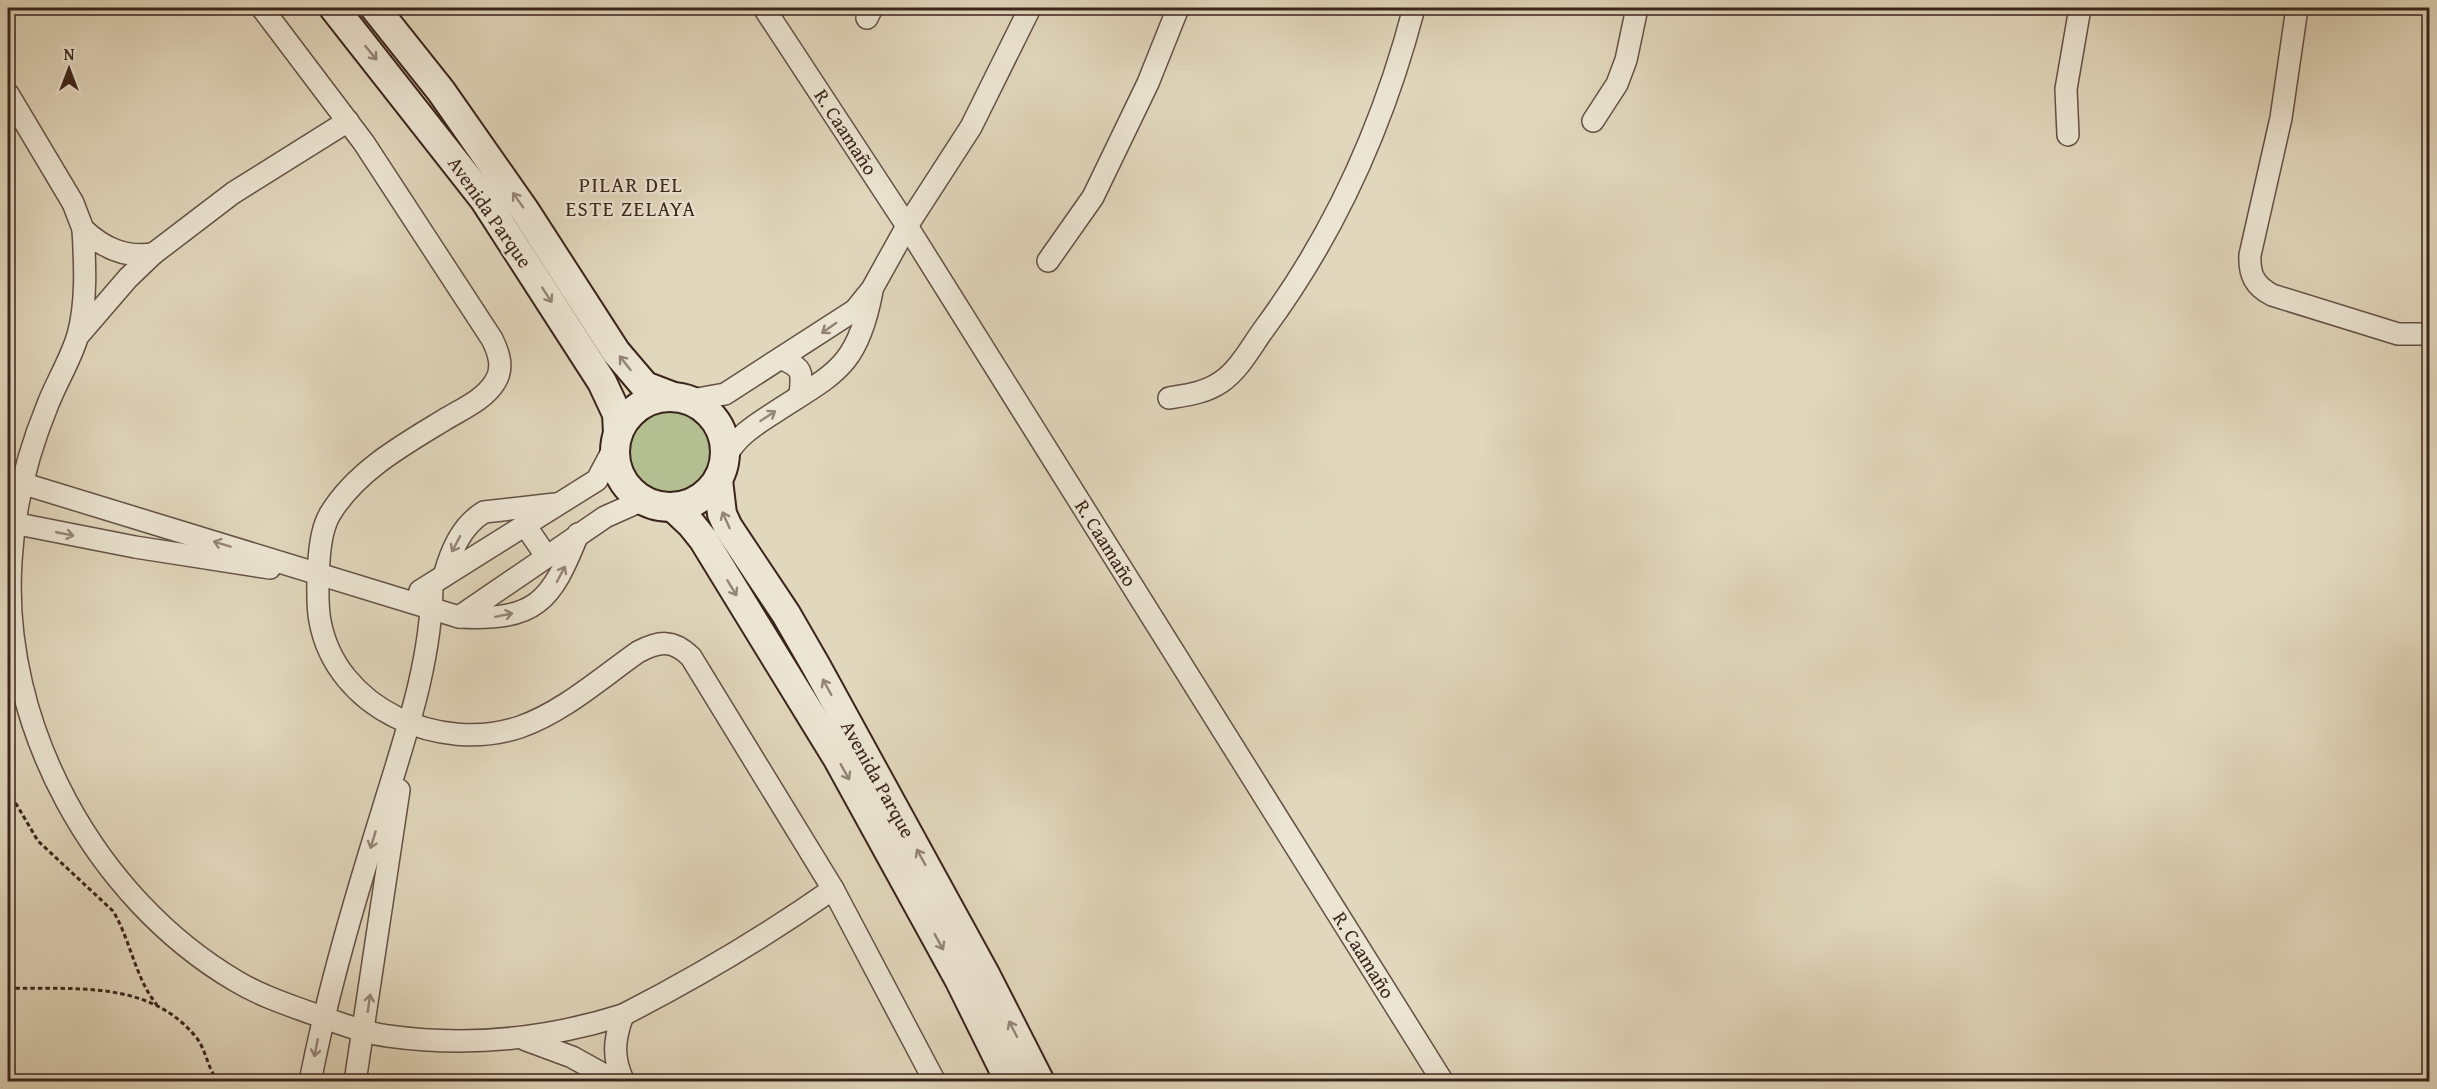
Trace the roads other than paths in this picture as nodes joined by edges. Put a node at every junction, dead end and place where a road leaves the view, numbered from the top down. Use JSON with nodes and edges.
{"nodes":[{"id":1,"x":262,"y":8,"type":"edge"},
{"id":2,"x":334,"y":8,"type":"edge"},
{"id":3,"x":375,"y":8,"type":"edge"},
{"id":4,"x":764,"y":8,"type":"edge"},
{"id":5,"x":1030,"y":8,"type":"edge"},
{"id":6,"x":1178,"y":8,"type":"edge"},
{"id":7,"x":1414,"y":8,"type":"edge"},
{"id":8,"x":1637,"y":8,"type":"edge"},
{"id":9,"x":2080,"y":8,"type":"edge"},
{"id":10,"x":2297,"y":8,"type":"edge"},
{"id":11,"x":8,"y":94,"type":"edge"},
{"id":12,"x":348,"y":121,"type":"junction"},
{"id":13,"x":1593,"y":121,"type":"dead end"},
{"id":14,"x":2068,"y":135,"type":"dead end"},
{"id":15,"x":908,"y":226,"type":"junction"},
{"id":16,"x":83,"y":229,"type":"junction"},
{"id":17,"x":153,"y":254,"type":"junction"},
{"id":18,"x":1048,"y":261,"type":"dead end"},
{"id":19,"x":872,"y":289,"type":"junction"},
{"id":20,"x":2430,"y":334,"type":"edge"},
{"id":21,"x":78,"y":336,"type":"junction"},
{"id":22,"x":782,"y":359,"type":"junction"},
{"id":23,"x":800,"y":395,"type":"junction"},
{"id":24,"x":681,"y":398,"type":"junction"},
{"id":25,"x":1169,"y":398,"type":"dead end"},
{"id":26,"x":616,"y":441,"type":"junction"},
{"id":27,"x":722,"y":468,"type":"junction"},
{"id":28,"x":14,"y":481,"type":"edge"},
{"id":29,"x":587,"y":488,"type":"junction"},
{"id":30,"x":643,"y":500,"type":"junction"},
{"id":31,"x":560,"y":504,"type":"junction"},
{"id":32,"x":673,"y":507,"type":"junction"},
{"id":33,"x":605,"y":517,"type":"junction"},
{"id":34,"x":11,"y":523,"type":"edge"},
{"id":35,"x":525,"y":525,"type":"junction"},
{"id":36,"x":578,"y":534,"type":"junction"},
{"id":37,"x":546,"y":556,"type":"junction"},
{"id":38,"x":318,"y":573,"type":"junction"},
{"id":39,"x":438,"y":580,"type":"junction"},
{"id":40,"x":407,"y":599,"type":"junction"},
{"id":41,"x":432,"y":610,"type":"junction"},
{"id":42,"x":459,"y":617,"type":"junction"},
{"id":43,"x":408,"y":724,"type":"junction"},
{"id":44,"x":833,"y":889,"type":"junction"},
{"id":45,"x":623,"y":1016,"type":"junction"},
{"id":46,"x":324,"y":1018,"type":"junction"},
{"id":47,"x":365,"y":1031,"type":"junction"},
{"id":48,"x":523,"y":1038,"type":"junction"},
{"id":49,"x":310,"y":1082,"type":"edge"},
{"id":50,"x":355,"y":1082,"type":"edge"},
{"id":51,"x":617,"y":1082,"type":"edge"},
{"id":52,"x":624,"y":1082,"type":"edge"},
{"id":53,"x":935,"y":1082,"type":"edge"},
{"id":54,"x":1010,"y":1082,"type":"edge"},
{"id":55,"x":1040,"y":1082,"type":"edge"},
{"id":56,"x":1443,"y":1082,"type":"edge"}],
"edges":[{"from":1,"to":12,"type":"street"},
{"from":2,"to":26,"type":"street","name":"Avenida Parque","one_way":true},
{"from":24,"to":3,"type":"street","name":"Avenida Parque","one_way":true},
{"from":4,"to":15,"type":"street","name":"R. Caamaño"},
{"from":5,"to":15,"type":"street"},
{"from":6,"to":18,"type":"street"},
{"from":7,"to":25,"type":"street"},
{"from":8,"to":13,"type":"street"},
{"from":9,"to":14,"type":"street"},
{"from":10,"to":20,"type":"street"},
{"from":11,"to":16,"type":"street"},
{"from":12,"to":17,"type":"street"},
{"from":12,"to":38,"type":"street"},
{"from":15,"to":19,"type":"street"},
{"from":15,"to":56,"type":"street","name":"R. Caamaño"},
{"from":16,"to":17,"type":"street"},
{"from":16,"to":21,"type":"street"},
{"from":17,"to":21,"type":"street"},
{"from":19,"to":22,"type":"street","one_way":true},
{"from":19,"to":23,"type":"street"},
{"from":21,"to":28,"type":"street"},
{"from":22,"to":23,"type":"street"},
{"from":22,"to":24,"type":"street"},
{"from":27,"to":23,"type":"street","one_way":true},
{"from":24,"to":26,"type":"street"},
{"from":24,"to":27,"type":"street"},
{"from":26,"to":29,"type":"street"},
{"from":26,"to":30,"type":"street"},
{"from":27,"to":32,"type":"street"},
{"from":55,"to":27,"type":"street","name":"Avenida Parque","one_way":true},
{"from":28,"to":34,"type":"street"},
{"from":38,"to":28,"type":"street","one_way":true},
{"from":29,"to":31,"type":"street"},
{"from":29,"to":33,"type":"street"},
{"from":30,"to":32,"type":"street"},
{"from":30,"to":33,"type":"street"},
{"from":31,"to":35,"type":"street"},
{"from":31,"to":39,"type":"street","one_way":true},
{"from":32,"to":54,"type":"street","name":"Avenida Parque","one_way":true},
{"from":33,"to":36,"type":"street"},
{"from":34,"to":38,"type":"street","one_way":true},
{"from":34,"to":46,"type":"street"},
{"from":35,"to":37,"type":"street"},
{"from":35,"to":39,"type":"street"},
{"from":36,"to":37,"type":"street"},
{"from":42,"to":36,"type":"street","one_way":true},
{"from":37,"to":42,"type":"street"},
{"from":38,"to":40,"type":"street"},
{"from":38,"to":43,"type":"street"},
{"from":39,"to":40,"type":"street"},
{"from":39,"to":41,"type":"street"},
{"from":40,"to":41,"type":"street"},
{"from":41,"to":42,"type":"street"},
{"from":41,"to":43,"type":"street"},
{"from":43,"to":44,"type":"street"},
{"from":43,"to":46,"type":"street","one_way":true},
{"from":47,"to":43,"type":"street","one_way":true},
{"from":44,"to":45,"type":"street"},
{"from":44,"to":53,"type":"street"},
{"from":45,"to":48,"type":"street"},
{"from":45,"to":52,"type":"street"},
{"from":46,"to":47,"type":"street"},
{"from":46,"to":49,"type":"street","one_way":true},
{"from":47,"to":48,"type":"street"},
{"from":47,"to":50,"type":"street"},
{"from":48,"to":51,"type":"street"}]}
